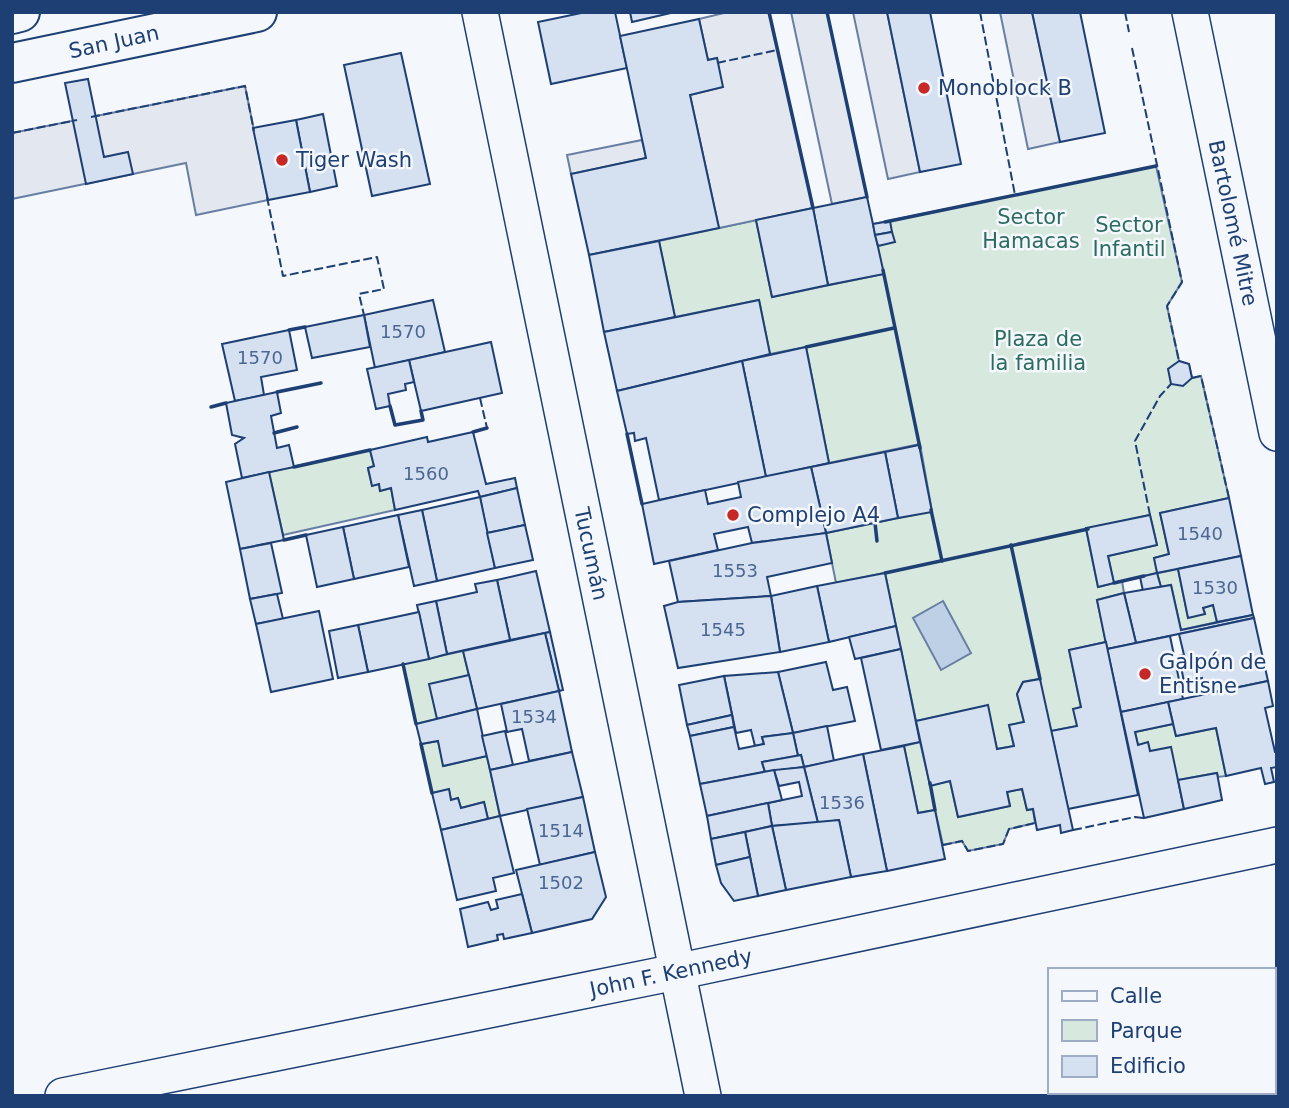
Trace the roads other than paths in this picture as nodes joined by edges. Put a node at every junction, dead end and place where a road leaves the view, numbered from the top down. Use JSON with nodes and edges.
{"nodes":[{"id":1,"x":20,"y":12,"type":"edge"},
{"id":2,"x":257,"y":12,"type":"edge"},
{"id":3,"x":480,"y":12,"type":"edge"},
{"id":4,"x":1190,"y":12,"type":"edge"},
{"id":5,"x":12,"y":14,"type":"edge"},
{"id":6,"x":12,"y":63,"type":"edge"},
{"id":7,"x":1277,"y":433,"type":"edge"},
{"id":8,"x":1277,"y":845,"type":"edge"},
{"id":9,"x":676,"y":972,"type":"junction"},
{"id":10,"x":64,"y":1096,"type":"edge"},
{"id":11,"x":703,"y":1096,"type":"edge"}],
"edges":[{"from":1,"to":5,"type":"main road"},
{"from":2,"to":6,"type":"main road","name":"San Juan"},
{"from":3,"to":9,"type":"street","name":"Tucumán"},
{"from":4,"to":7,"type":"street","name":"Bartolomé Mitre"},
{"from":8,"to":9,"type":"street","name":"John F. Kennedy"},
{"from":9,"to":10,"type":"street","name":"John F. Kennedy"},
{"from":9,"to":11,"type":"street","name":"Tucumán"}]}
